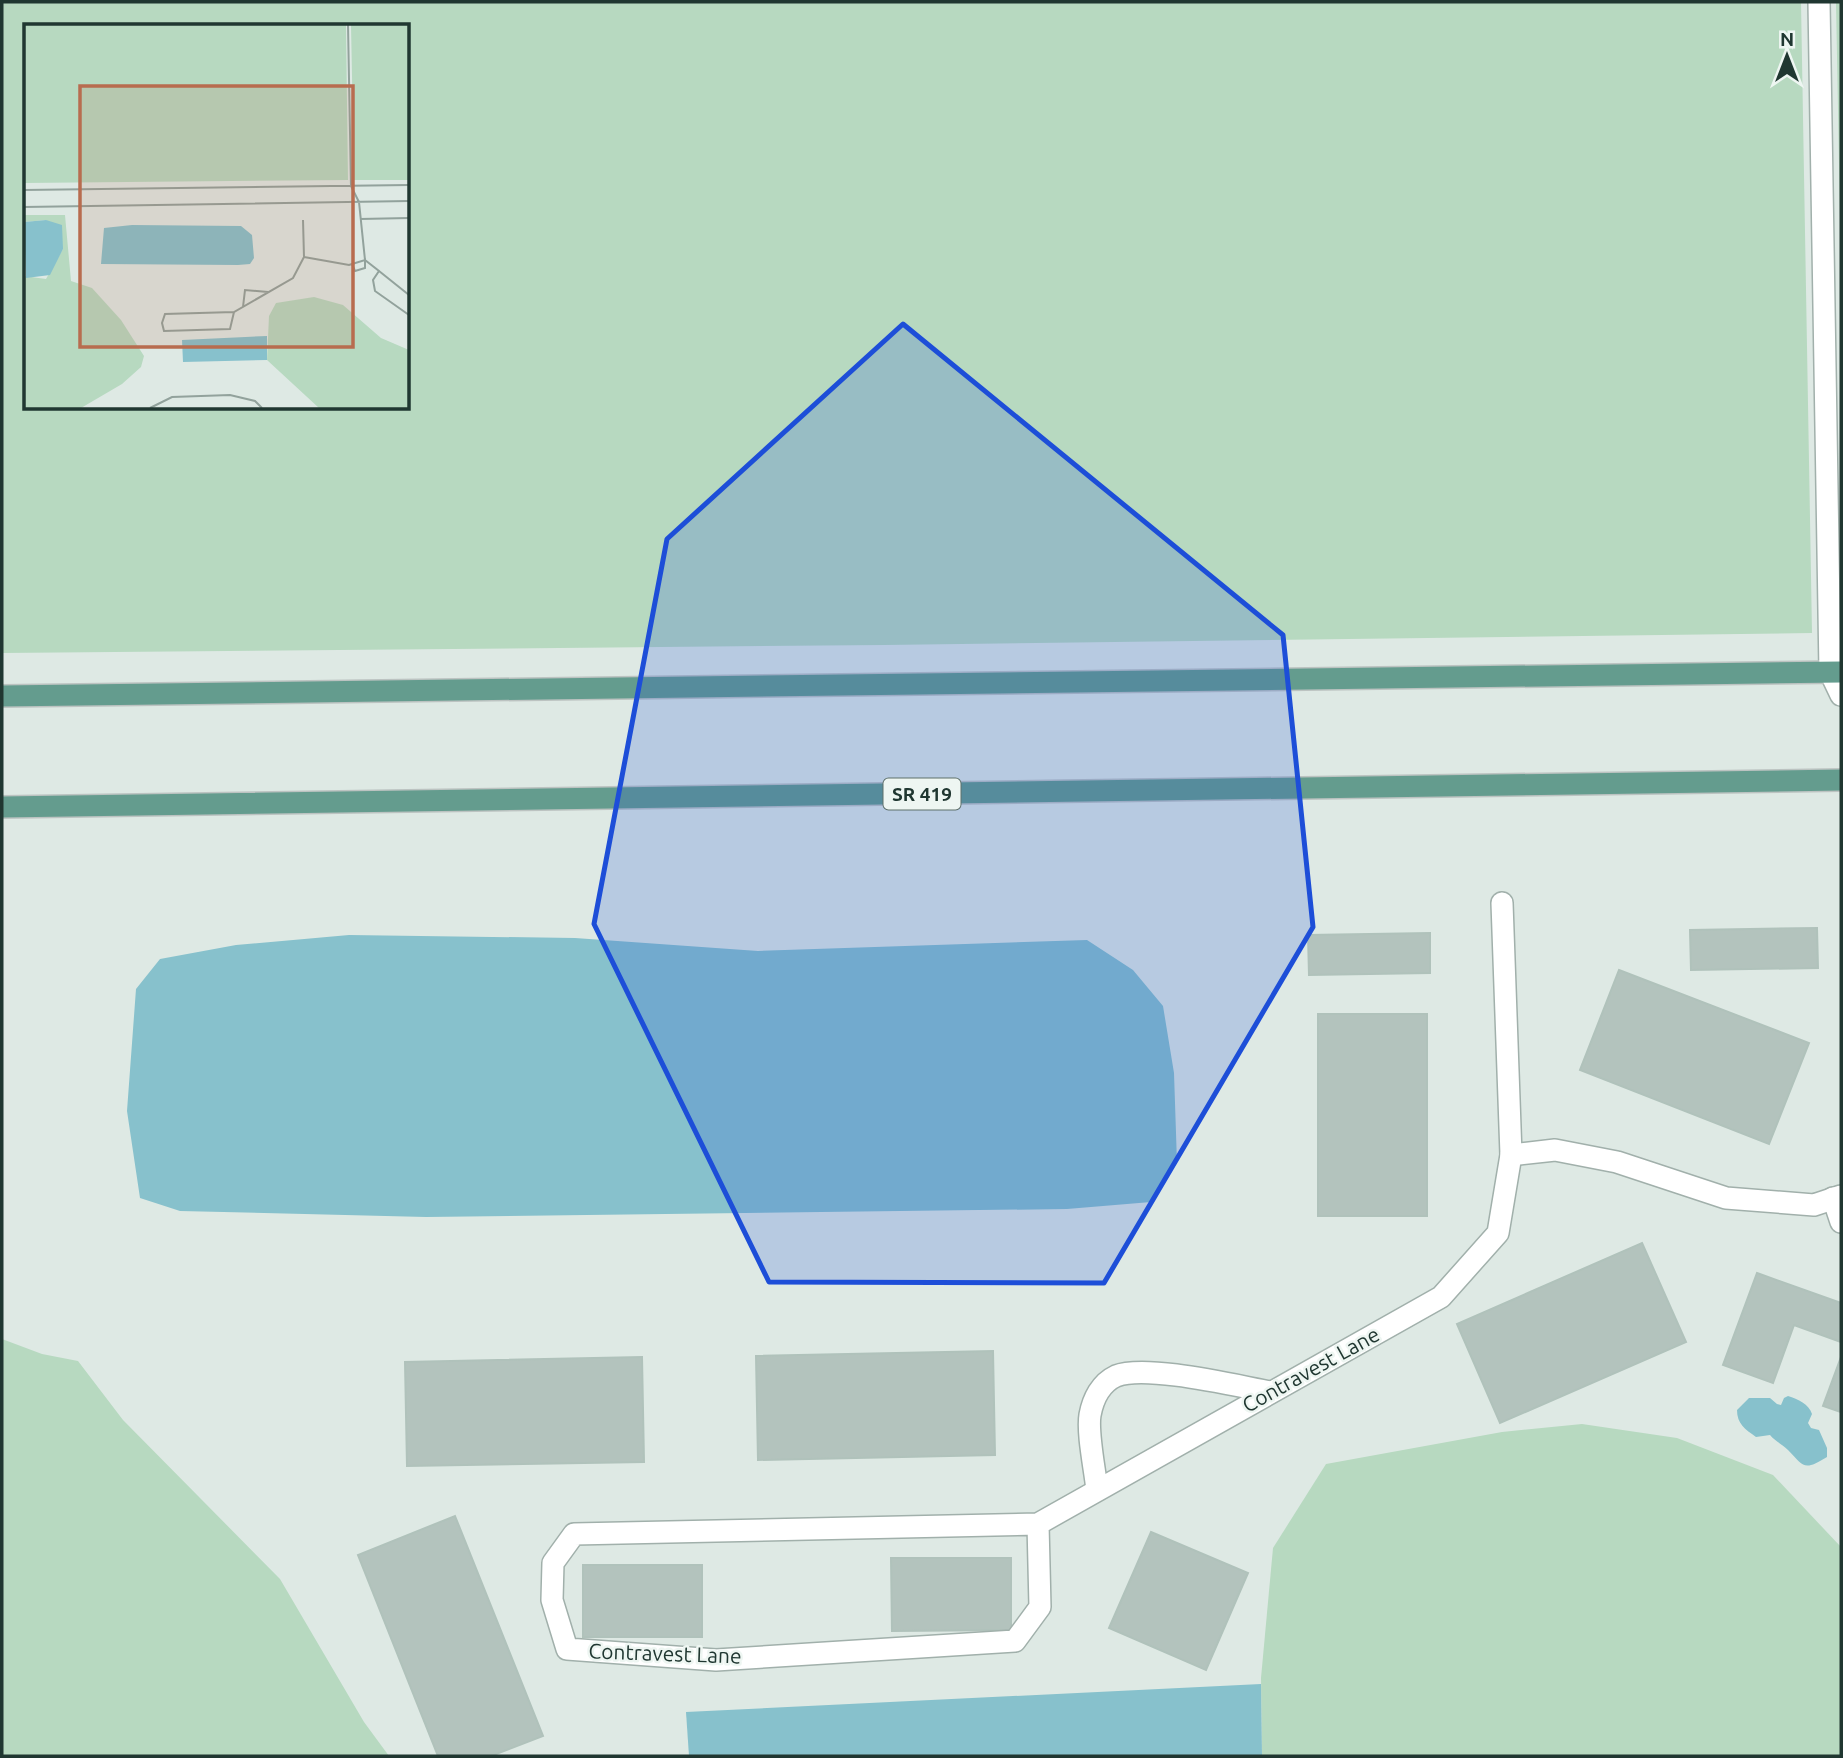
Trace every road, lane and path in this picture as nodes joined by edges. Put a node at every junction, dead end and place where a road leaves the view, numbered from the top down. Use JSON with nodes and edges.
{"nodes":[{"id":1,"x":1819,"y":2,"type":"edge"},
{"id":2,"x":1836,"y":672,"type":"edge"},
{"id":3,"x":1841,"y":695,"type":"edge"},
{"id":4,"x":2,"y":696,"type":"edge"},
{"id":5,"x":1841,"y":780,"type":"edge"},
{"id":6,"x":2,"y":807,"type":"edge"},
{"id":7,"x":1502,"y":903,"type":"dead end"},
{"id":8,"x":1511,"y":1155,"type":"junction"},
{"id":9,"x":1837,"y":1197,"type":"edge"},
{"id":10,"x":1841,"y":1222,"type":"edge"},
{"id":11,"x":1271,"y":1392,"type":"junction"},
{"id":12,"x":1097,"y":1490,"type":"junction"},
{"id":13,"x":1038,"y":1524,"type":"junction"}],
"edges":[{"from":1,"to":2,"type":"street"},
{"from":2,"to":3,"type":"street"},
{"from":2,"to":4,"type":"main road"},
{"from":5,"to":6,"type":"main road","number":"SR 419"},
{"from":7,"to":8,"type":"street","name":"Contravest Lane"},
{"from":8,"to":9,"type":"street"},
{"from":8,"to":11,"type":"street","name":"Contravest Lane"},
{"from":9,"to":10,"type":"street"},
{"from":11,"to":12,"type":"street","name":"Contravest Lane"},
{"from":11,"to":12,"type":"street"},
{"from":12,"to":13,"type":"street","name":"Contravest Lane"},
{"from":13,"to":13,"type":"street","name":"Contravest Lane"}]}
